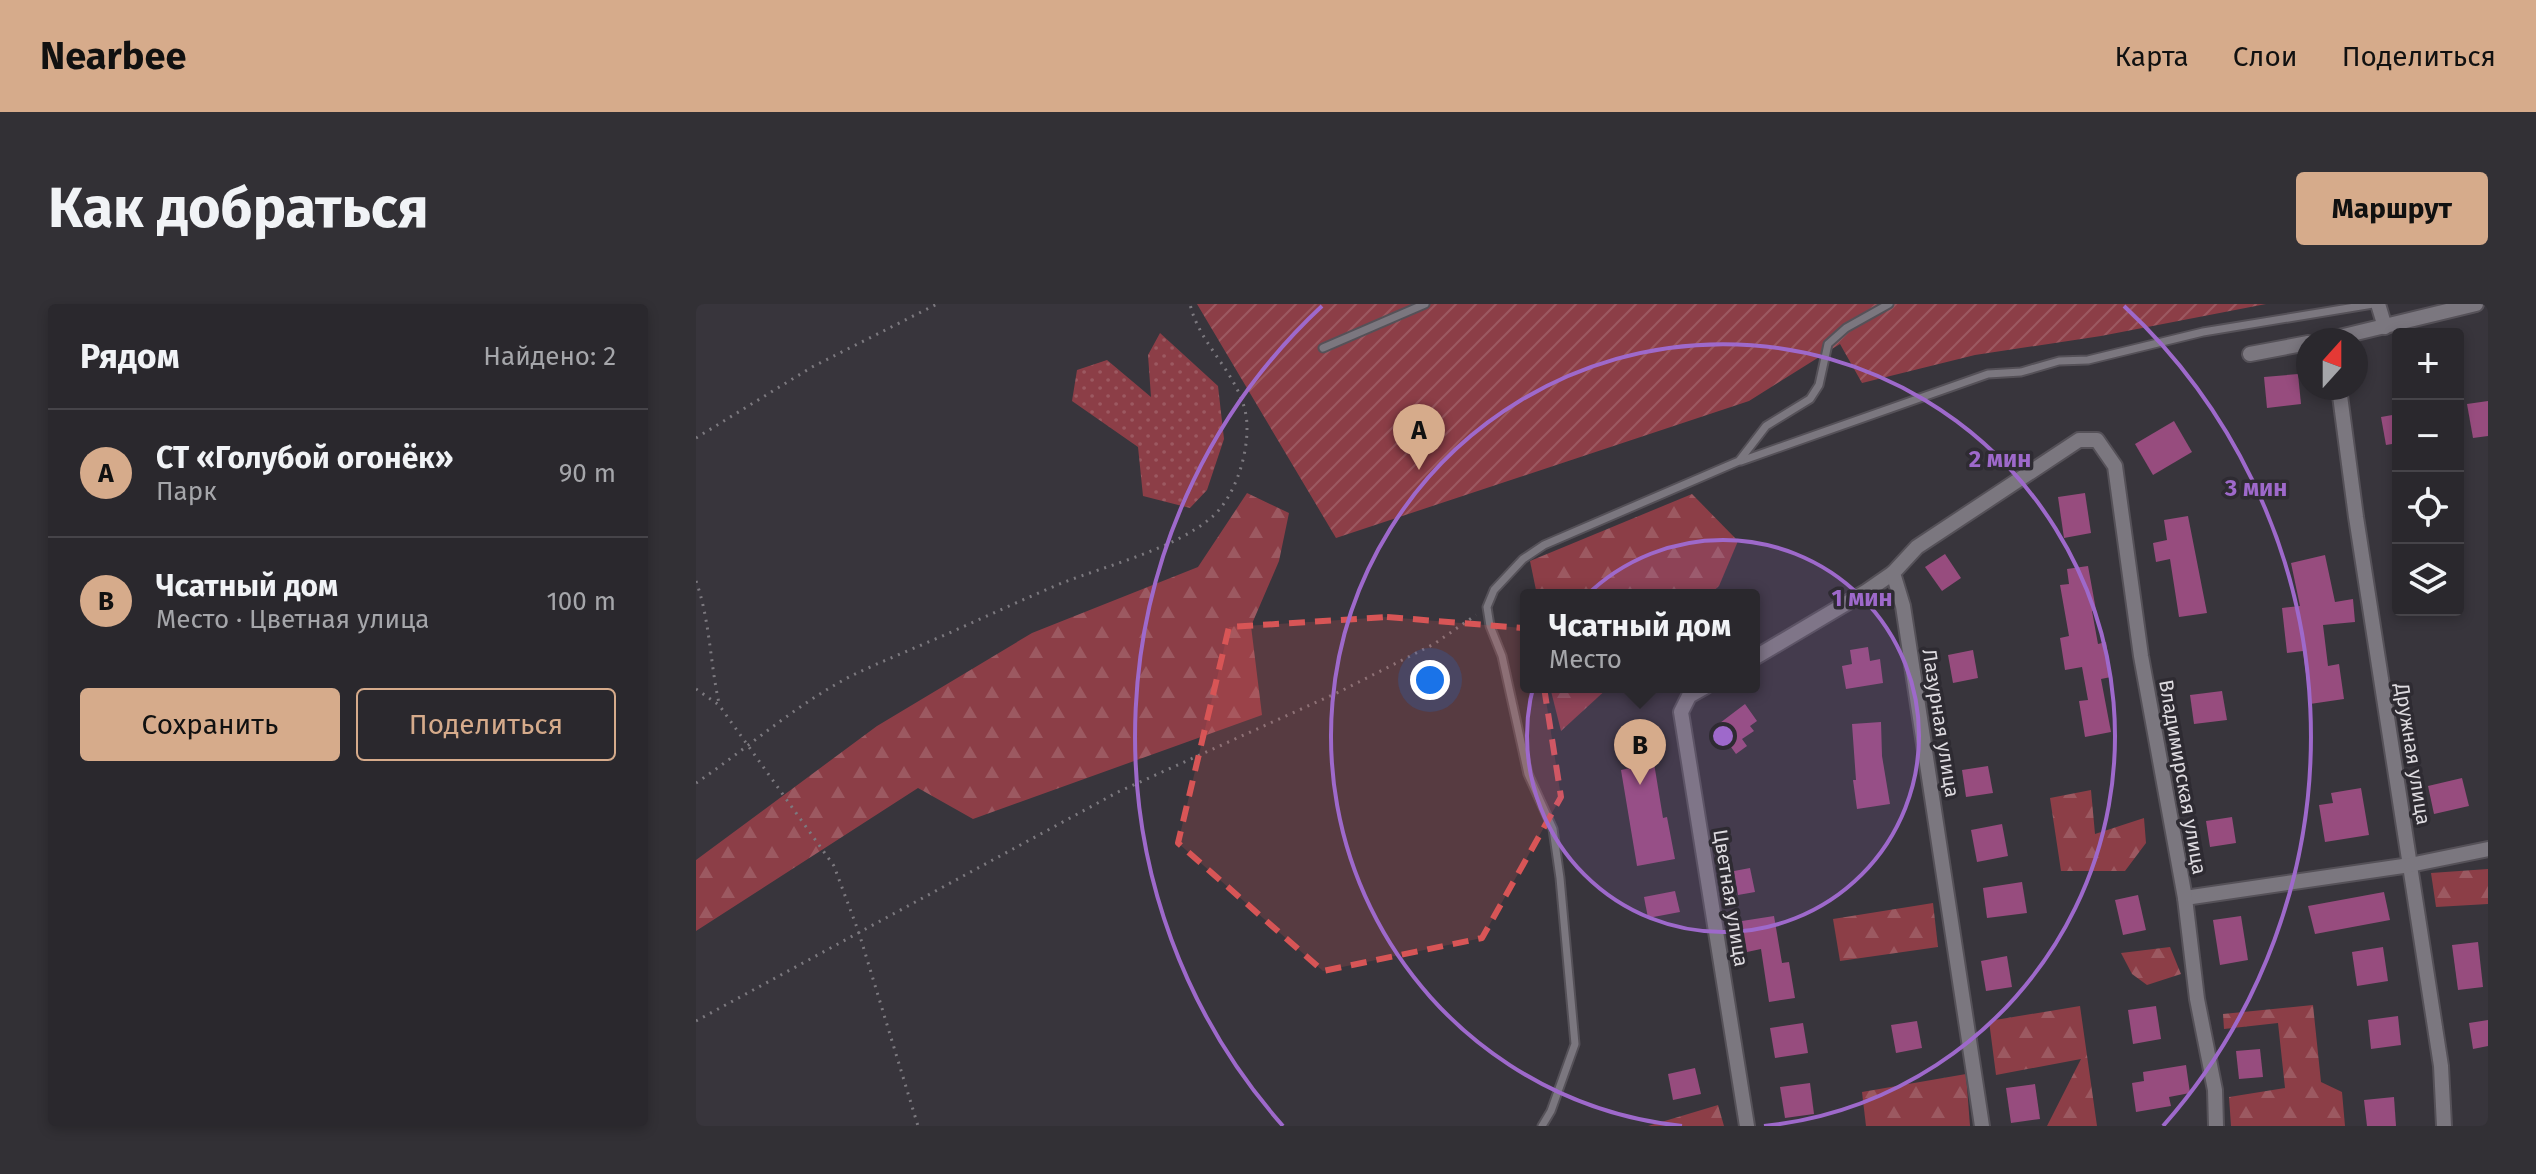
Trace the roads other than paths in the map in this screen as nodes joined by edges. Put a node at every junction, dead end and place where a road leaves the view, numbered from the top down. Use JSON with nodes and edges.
{"nodes":[{"id":1,"x":1425,"y":304,"type":"edge"},
{"id":2,"x":1889,"y":304,"type":"edge"},
{"id":3,"x":2376,"y":304,"type":"edge"},
{"id":4,"x":2476,"y":304,"type":"edge"},
{"id":5,"x":2385,"y":327,"type":"junction"},
{"id":6,"x":2368,"y":331,"type":"edge"},
{"id":7,"x":2296,"y":345,"type":"edge"},
{"id":8,"x":1323,"y":348,"type":"dead end"},
{"id":9,"x":2250,"y":354,"type":"dead end"},
{"id":10,"x":2341,"y":400,"type":"edge"},
{"id":11,"x":1739,"y":461,"type":"junction"},
{"id":12,"x":1893,"y":573,"type":"junction"},
{"id":13,"x":1760,"y":654,"type":"edge"},
{"id":14,"x":1694,"y":693,"type":"edge"},
{"id":15,"x":2488,"y":849,"type":"edge"},
{"id":16,"x":2410,"y":865,"type":"junction"},
{"id":17,"x":2185,"y":898,"type":"junction"},
{"id":18,"x":1542,"y":1126,"type":"edge"},
{"id":19,"x":1747,"y":1126,"type":"edge"},
{"id":20,"x":1982,"y":1126,"type":"edge"},
{"id":21,"x":2216,"y":1126,"type":"edge"},
{"id":22,"x":2444,"y":1126,"type":"edge"}],
"edges":[{"from":1,"to":8,"type":"lane"},
{"from":2,"to":11,"type":"lane"},
{"from":3,"to":5,"type":"street"},
{"from":3,"to":11,"type":"lane"},
{"from":4,"to":5,"type":"street"},
{"from":5,"to":6,"type":"street"},
{"from":7,"to":9,"type":"street"},
{"from":10,"to":16,"type":"street","name":"Дружная улица"},
{"from":11,"to":18,"type":"lane"},
{"from":12,"to":13,"type":"street"},
{"from":12,"to":17,"type":"street","name":"Владимирская улица"},
{"from":12,"to":20,"type":"street","name":"Лазурная улица"},
{"from":14,"to":19,"type":"street","name":"Цветная улица"},
{"from":15,"to":16,"type":"street"},
{"from":16,"to":17,"type":"street"},
{"from":16,"to":22,"type":"street","name":"Дружная улица"},
{"from":17,"to":21,"type":"street","name":"Владимирская улица"}]}
